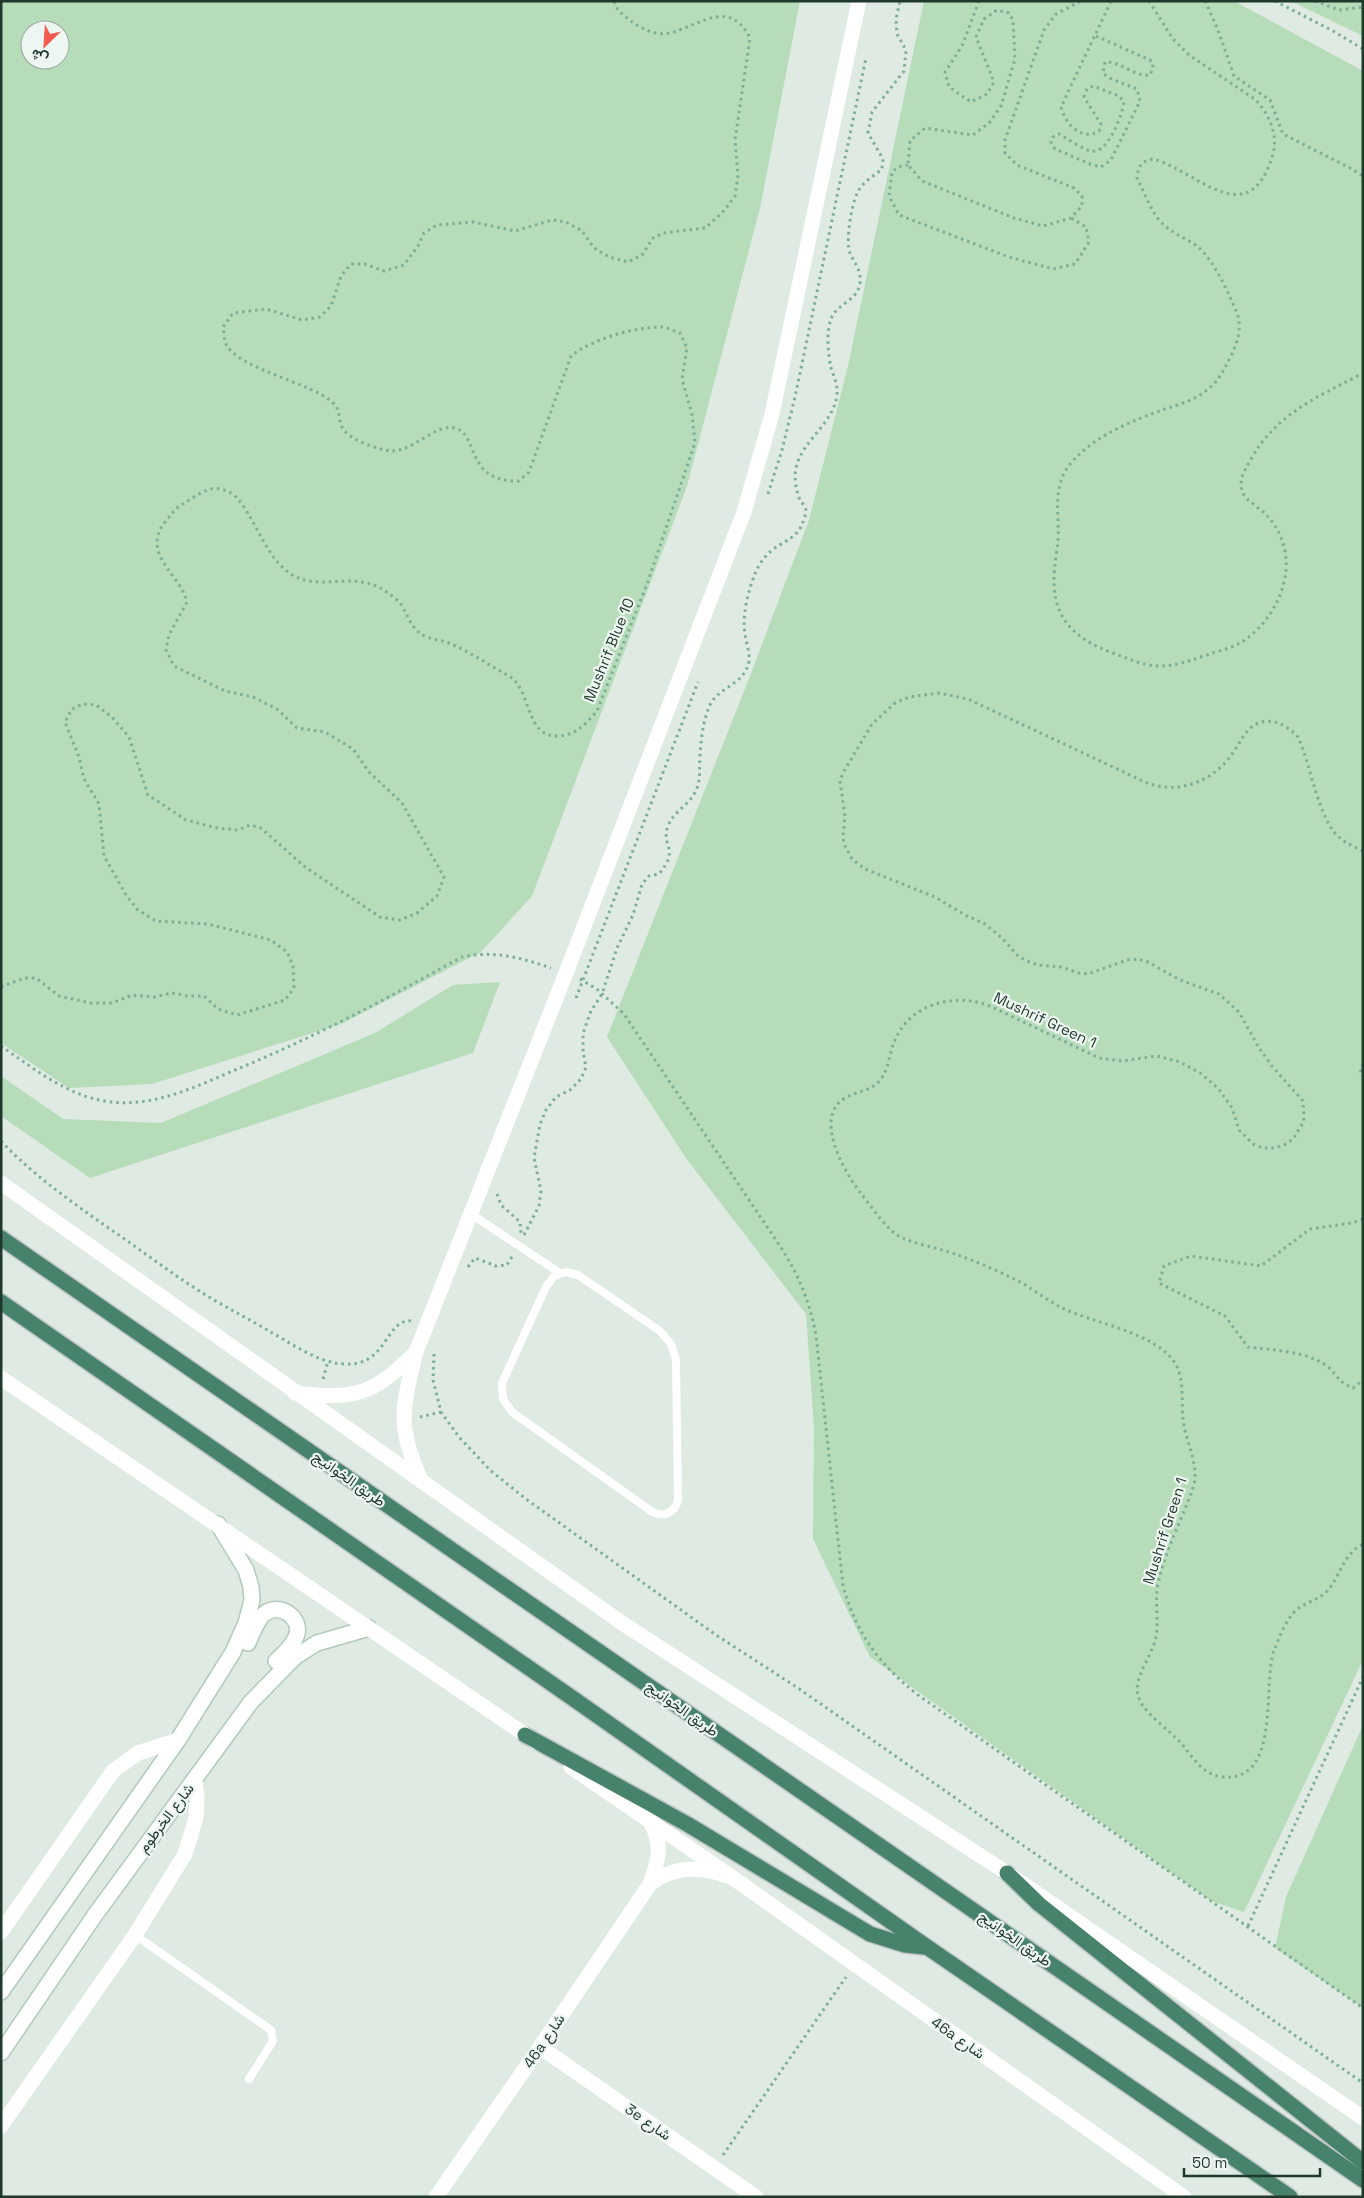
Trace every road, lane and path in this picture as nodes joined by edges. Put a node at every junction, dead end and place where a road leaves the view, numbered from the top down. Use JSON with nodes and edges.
{"nodes":[{"id":1,"x":614,"y":1,"type":"edge"},
{"id":2,"x":859,"y":1,"type":"edge"},
{"id":3,"x":900,"y":1,"type":"edge"},
{"id":4,"x":979,"y":1,"type":"edge"},
{"id":5,"x":1080,"y":1,"type":"edge"},
{"id":6,"x":1111,"y":1,"type":"edge"},
{"id":7,"x":1149,"y":1,"type":"edge"},
{"id":8,"x":1205,"y":1,"type":"edge"},
{"id":9,"x":1275,"y":1,"type":"edge"},
{"id":10,"x":1315,"y":1,"type":"edge"},
{"id":11,"x":1363,"y":7,"type":"edge"},
{"id":12,"x":1096,"y":36,"type":"junction"},
{"id":13,"x":1363,"y":44,"type":"edge"},
{"id":14,"x":1357,"y":45,"type":"junction"},
{"id":15,"x":1363,"y":49,"type":"edge"},
{"id":16,"x":908,"y":166,"type":"junction"},
{"id":17,"x":1363,"y":176,"type":"edge"},
{"id":18,"x":1071,"y":218,"type":"junction"},
{"id":19,"x":1363,"y":373,"type":"edge"},
{"id":20,"x":1363,"y":851,"type":"edge"},
{"id":21,"x":566,"y":973,"type":"junction"},
{"id":22,"x":1,"y":987,"type":"edge"},
{"id":23,"x":602,"y":994,"type":"junction"},
{"id":24,"x":1,"y":1046,"type":"edge"},
{"id":25,"x":1363,"y":1064,"type":"edge"},
{"id":26,"x":1363,"y":1077,"type":"edge"},
{"id":27,"x":1,"y":1141,"type":"edge"},
{"id":28,"x":1,"y":1184,"type":"edge"},
{"id":29,"x":471,"y":1214,"type":"junction"},
{"id":30,"x":1363,"y":1219,"type":"edge"},
{"id":31,"x":1,"y":1238,"type":"edge"},
{"id":32,"x":518,"y":1246,"type":"junction"},
{"id":33,"x":560,"y":1273,"type":"junction"},
{"id":34,"x":464,"y":1276,"type":"dead end"},
{"id":35,"x":1,"y":1302,"type":"edge"},
{"id":36,"x":426,"y":1325,"type":"junction"},
{"id":37,"x":436,"y":1346,"type":"dead end"},
{"id":38,"x":416,"y":1352,"type":"junction"},
{"id":39,"x":1,"y":1378,"type":"edge"},
{"id":40,"x":1363,"y":1380,"type":"edge"},
{"id":41,"x":295,"y":1393,"type":"junction"},
{"id":42,"x":422,"y":1482,"type":"junction"},
{"id":43,"x":218,"y":1524,"type":"junction"},
{"id":44,"x":1363,"y":1544,"type":"edge"},
{"id":45,"x":369,"y":1628,"type":"junction"},
{"id":46,"x":219,"y":1674,"type":"junction"},
{"id":47,"x":1363,"y":1677,"type":"edge"},
{"id":48,"x":251,"y":1702,"type":"junction"},
{"id":49,"x":525,"y":1735,"type":"junction"},
{"id":50,"x":178,"y":1740,"type":"junction"},
{"id":51,"x":195,"y":1780,"type":"junction"},
{"id":52,"x":650,"y":1820,"type":"junction"},
{"id":53,"x":1007,"y":1872,"type":"junction"},
{"id":54,"x":733,"y":1878,"type":"junction"},
{"id":55,"x":650,"y":1884,"type":"junction"},
{"id":56,"x":1248,"y":1926,"type":"junction"},
{"id":57,"x":1,"y":1932,"type":"edge"},
{"id":58,"x":135,"y":1935,"type":"junction"},
{"id":59,"x":927,"y":1947,"type":"junction"},
{"id":60,"x":854,"y":1965,"type":"junction"},
{"id":61,"x":1,"y":1992,"type":"edge"},
{"id":62,"x":1363,"y":2008,"type":"edge"},
{"id":63,"x":540,"y":2047,"type":"junction"},
{"id":64,"x":1,"y":2053,"type":"edge"},
{"id":65,"x":249,"y":2079,"type":"dead end"},
{"id":66,"x":1363,"y":2083,"type":"edge"},
{"id":67,"x":1363,"y":2118,"type":"edge"},
{"id":68,"x":1,"y":2126,"type":"edge"},
{"id":69,"x":1363,"y":2162,"type":"edge"},
{"id":70,"x":714,"y":2168,"type":"junction"},
{"id":71,"x":1363,"y":2180,"type":"edge"},
{"id":72,"x":1178,"y":2195,"type":"edge"},
{"id":73,"x":436,"y":2197,"type":"edge"},
{"id":74,"x":756,"y":2197,"type":"edge"},
{"id":75,"x":1290,"y":2197,"type":"edge"}],
"edges":[{"from":1,"to":22,"type":"path","name":"Mushrif Blue 10"},
{"from":2,"to":21,"type":"street"},
{"from":3,"to":23,"type":"path"},
{"from":4,"to":16,"type":"path"},
{"from":5,"to":18,"type":"path"},
{"from":6,"to":12,"type":"path"},
{"from":7,"to":19,"type":"path"},
{"from":8,"to":17,"type":"path"},
{"from":9,"to":14,"type":"path"},
{"from":10,"to":11,"type":"path"},
{"from":12,"to":12,"type":"path"},
{"from":13,"to":14,"type":"path"},
{"from":14,"to":15,"type":"path"},
{"from":16,"to":18,"type":"path"},
{"from":16,"to":18,"type":"path"},
{"from":20,"to":44,"type":"path","name":"Mushrif Green 1"},
{"from":21,"to":23,"type":"path"},
{"from":21,"to":24,"type":"path"},
{"from":21,"to":29,"type":"street"},
{"from":23,"to":32,"type":"path"},
{"from":23,"to":56,"type":"path"},
{"from":25,"to":26,"type":"path"},
{"from":27,"to":36,"type":"path"},
{"from":28,"to":41,"type":"street"},
{"from":29,"to":32,"type":"lane"},
{"from":29,"to":36,"type":"street"},
{"from":30,"to":40,"type":"path"},
{"from":31,"to":71,"type":"highway","name":"طريق الخوانيج"},
{"from":32,"to":33,"type":"lane"},
{"from":32,"to":34,"type":"path"},
{"from":33,"to":33,"type":"lane"},
{"from":35,"to":59,"type":"highway"},
{"from":36,"to":38,"type":"street"},
{"from":37,"to":66,"type":"path"},
{"from":38,"to":41,"type":"street"},
{"from":38,"to":42,"type":"street"},
{"from":39,"to":43,"type":"street","name":"46a شارع"},
{"from":41,"to":42,"type":"street"},
{"from":42,"to":53,"type":"street"},
{"from":43,"to":45,"type":"street","name":"46a شارع"},
{"from":43,"to":46,"type":"street"},
{"from":45,"to":48,"type":"street","name":"شارع الخرطوم"},
{"from":45,"to":49,"type":"street","name":"46a شارع"},
{"from":46,"to":48,"type":"street"},
{"from":46,"to":50,"type":"street"},
{"from":47,"to":56,"type":"path"},
{"from":48,"to":51,"type":"street","name":"شارع الخرطوم"},
{"from":49,"to":52,"type":"street","name":"46a شارع"},
{"from":49,"to":59,"type":"highway"},
{"from":50,"to":57,"type":"street"},
{"from":50,"to":61,"type":"street"},
{"from":51,"to":58,"type":"street"},
{"from":51,"to":64,"type":"street","name":"شارع الخرطوم"},
{"from":52,"to":54,"type":"street","name":"46a شارع"},
{"from":52,"to":55,"type":"street","name":"46a شارع"},
{"from":53,"to":67,"type":"street"},
{"from":53,"to":69,"type":"highway"},
{"from":54,"to":55,"type":"street","name":"46a شارع"},
{"from":54,"to":60,"type":"street","name":"46a شارع"},
{"from":55,"to":63,"type":"street","name":"46a شارع"},
{"from":56,"to":62,"type":"path"},
{"from":58,"to":65,"type":"lane"},
{"from":58,"to":68,"type":"street"},
{"from":59,"to":75,"type":"highway"},
{"from":60,"to":70,"type":"path"},
{"from":60,"to":72,"type":"street","name":"46a شارع"},
{"from":63,"to":70,"type":"street","name":"3e شارع"},
{"from":63,"to":73,"type":"street","name":"46a شارع"},
{"from":70,"to":74,"type":"street","name":"3e شارع"}]}
